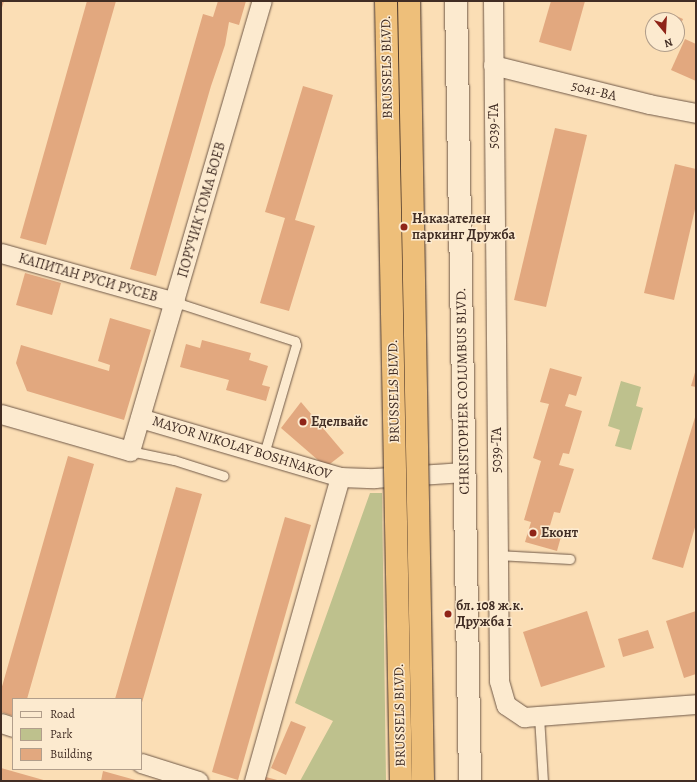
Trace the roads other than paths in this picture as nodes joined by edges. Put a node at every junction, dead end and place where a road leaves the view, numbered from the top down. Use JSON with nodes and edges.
{"nodes":[{"id":1,"x":262,"y":1,"type":"edge"},
{"id":2,"x":386,"y":1,"type":"edge"},
{"id":3,"x":409,"y":1,"type":"edge"},
{"id":4,"x":456,"y":1,"type":"edge"},
{"id":5,"x":493,"y":1,"type":"edge"},
{"id":6,"x":494,"y":65,"type":"junction"},
{"id":7,"x":696,"y":114,"type":"edge"},
{"id":8,"x":1,"y":253,"type":"edge"},
{"id":9,"x":175,"y":302,"type":"junction"},
{"id":10,"x":1,"y":414,"type":"edge"},
{"id":11,"x":140,"y":418,"type":"junction"},
{"id":12,"x":130,"y":451,"type":"junction"},
{"id":13,"x":264,"y":454,"type":"junction"},
{"id":14,"x":464,"y":472,"type":"junction"},
{"id":15,"x":224,"y":476,"type":"dead end"},
{"id":16,"x":340,"y":477,"type":"junction"},
{"id":17,"x":497,"y":554,"type":"junction"},
{"id":18,"x":570,"y":559,"type":"dead end"},
{"id":19,"x":696,"y":704,"type":"edge"},
{"id":20,"x":539,"y":716,"type":"junction"},
{"id":21,"x":1,"y":723,"type":"edge"},
{"id":22,"x":12,"y":727,"type":"edge"},
{"id":23,"x":142,"y":763,"type":"edge"},
{"id":24,"x":198,"y":781,"type":"edge"},
{"id":25,"x":254,"y":781,"type":"edge"},
{"id":26,"x":401,"y":781,"type":"edge"},
{"id":27,"x":423,"y":781,"type":"edge"},
{"id":28,"x":470,"y":781,"type":"edge"},
{"id":29,"x":543,"y":781,"type":"edge"}],
"edges":[{"from":1,"to":9,"type":"street","name":"ПОРУЧИК ТОМА БОЕВ"},
{"from":2,"to":26,"type":"main road","name":"BRUSSELS BLVD.","bridge":true},
{"from":3,"to":27,"type":"main road","name":"BRUSSELS BLVD.","bridge":true},
{"from":4,"to":14,"type":"main road","name":"CHRISTOPHER COLUMBUS BLVD."},
{"from":5,"to":6,"type":"street","name":"5039-ТА"},
{"from":6,"to":7,"type":"street","name":"5041-ВА"},
{"from":6,"to":17,"type":"street","name":"5039-ТА"},
{"from":8,"to":9,"type":"street","name":"КАПИТАН РУСИ РУСЕВ"},
{"from":9,"to":11,"type":"street","name":"ПОРУЧИК ТОМА БОЕВ"},
{"from":9,"to":13,"type":"lane"},
{"from":10,"to":12,"type":"street"},
{"from":11,"to":12,"type":"street","name":"МAYOR NIKOLAY BOSHNAKOV"},
{"from":11,"to":13,"type":"street","name":"МAYOR NIKOLAY BOSHNAKOV"},
{"from":12,"to":15,"type":"lane"},
{"from":13,"to":16,"type":"street","name":"МAYOR NIKOLAY BOSHNAKOV"},
{"from":14,"to":16,"type":"street","name":"МAYOR NIKOLAY BOSHNAKOV"},
{"from":14,"to":28,"type":"main road","name":"CHRISTOPHER COLUMBUS BLVD."},
{"from":16,"to":25,"type":"street"},
{"from":17,"to":18,"type":"lane"},
{"from":17,"to":20,"type":"street","name":"5039-ТА"},
{"from":19,"to":20,"type":"street","name":"5039-ТА"},
{"from":20,"to":29,"type":"lane"},
{"from":21,"to":22,"type":"street"},
{"from":23,"to":24,"type":"street"}]}
